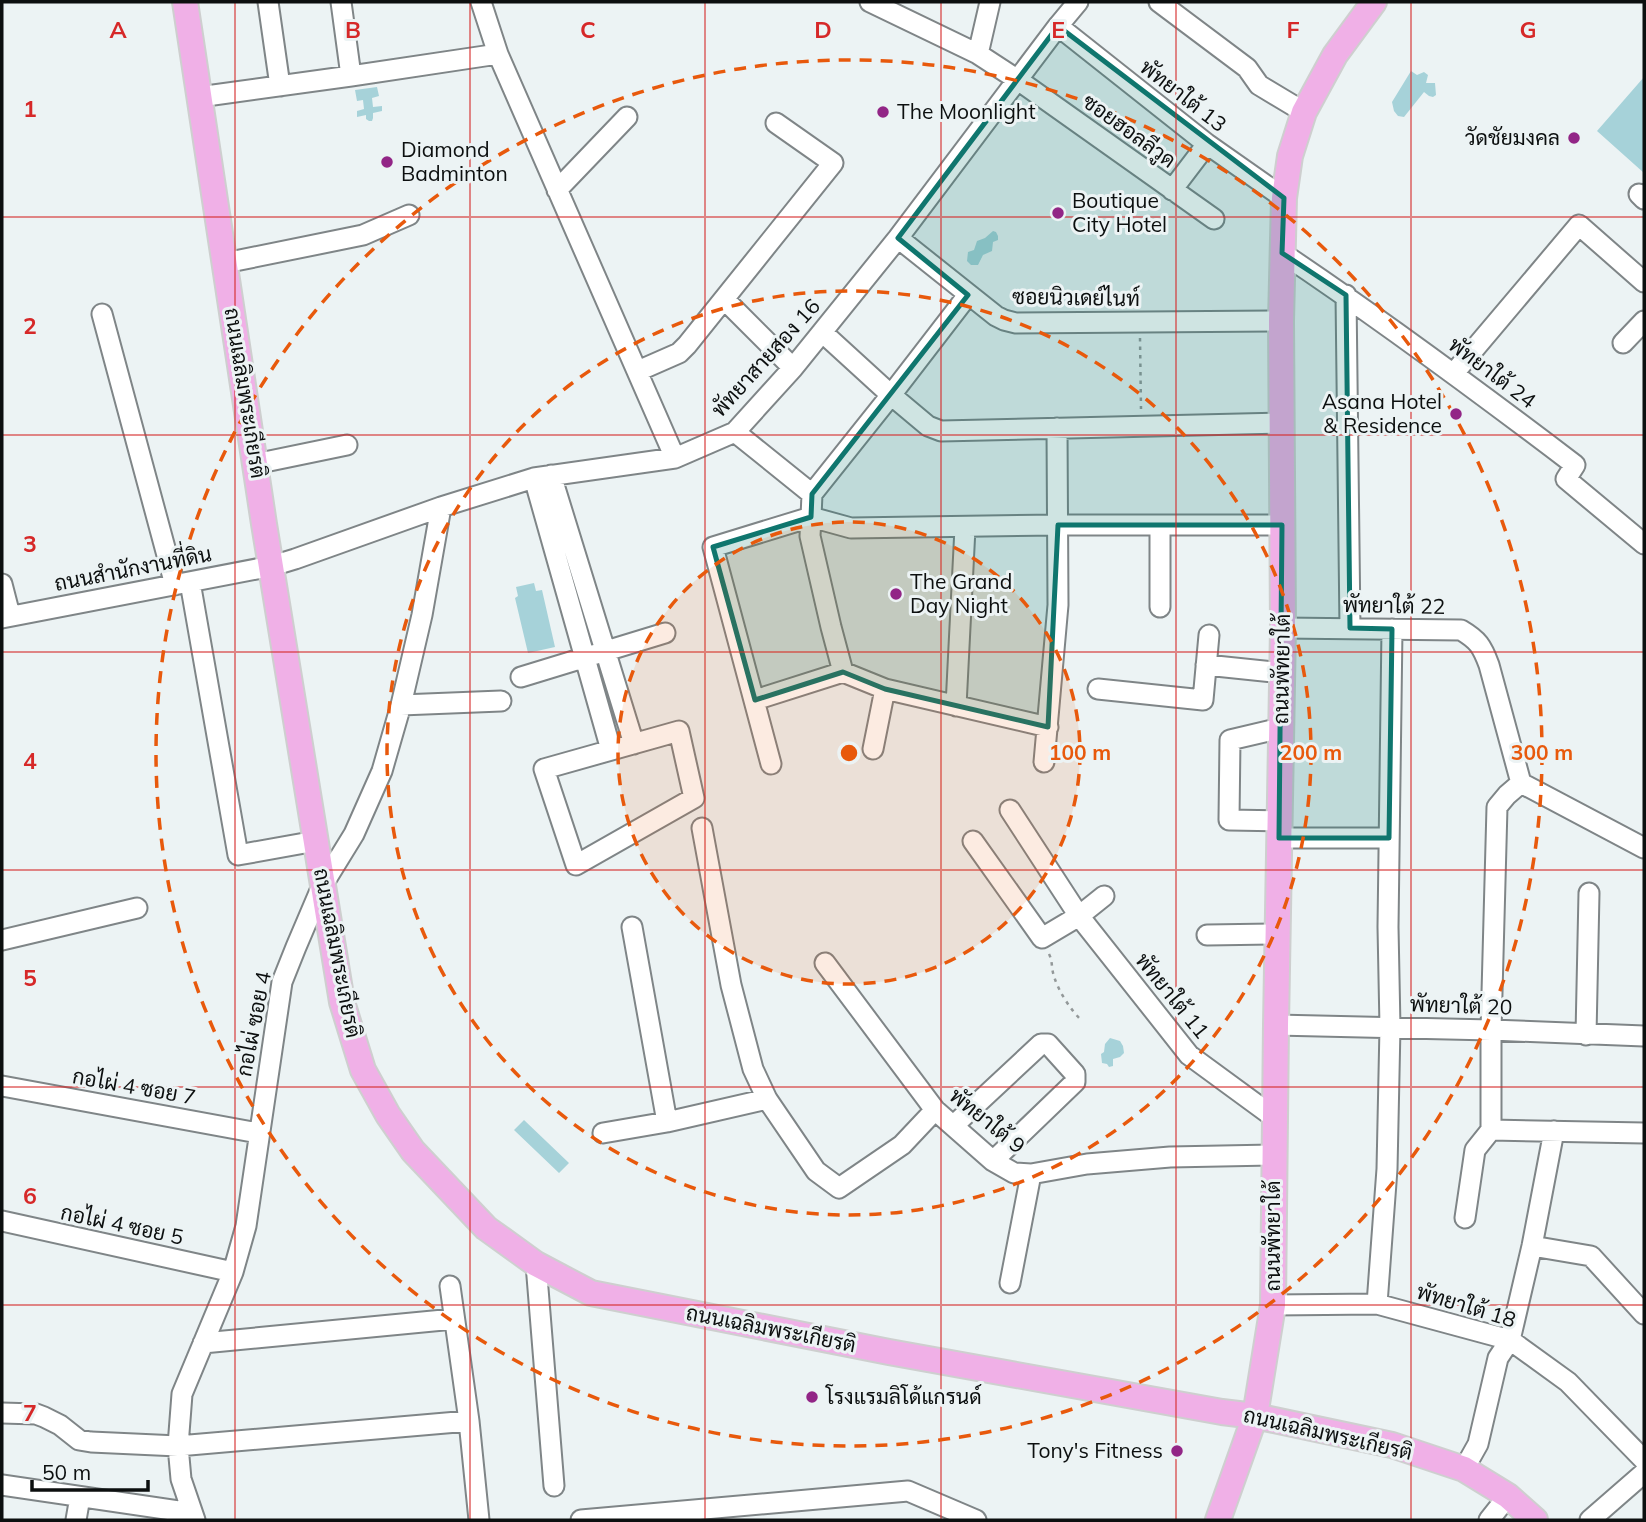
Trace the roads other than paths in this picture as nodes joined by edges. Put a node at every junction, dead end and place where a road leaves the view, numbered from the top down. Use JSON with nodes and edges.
{"nodes":[{"id":1,"x":185,"y":2,"type":"edge"},
{"id":2,"x":268,"y":2,"type":"edge"},
{"id":3,"x":341,"y":2,"type":"edge"},
{"id":4,"x":481,"y":2,"type":"edge"},
{"id":5,"x":870,"y":2,"type":"edge"},
{"id":6,"x":990,"y":2,"type":"edge"},
{"id":7,"x":1078,"y":2,"type":"edge"},
{"id":8,"x":1159,"y":2,"type":"edge"},
{"id":9,"x":1374,"y":2,"type":"edge"},
{"id":10,"x":1058,"y":26,"type":"junction"},
{"id":11,"x":498,"y":54,"type":"junction"},
{"id":12,"x":978,"y":54,"type":"junction"},
{"id":13,"x":351,"y":76,"type":"junction"},
{"id":14,"x":1018,"y":80,"type":"junction"},
{"id":15,"x":281,"y":86,"type":"junction"},
{"id":16,"x":199,"y":97,"type":"junction"},
{"id":17,"x":1304,"y":112,"type":"junction"},
{"id":18,"x":626,"y":117,"type":"dead end"},
{"id":19,"x":776,"y":123,"type":"dead end"},
{"id":20,"x":1207,"y":144,"type":"junction"},
{"id":21,"x":556,"y":190,"type":"junction"},
{"id":22,"x":1172,"y":190,"type":"junction"},
{"id":23,"x":1284,"y":198,"type":"junction"},
{"id":24,"x":410,"y":215,"type":"dead end"},
{"id":25,"x":1214,"y":219,"type":"dead end"},
{"id":26,"x":898,"y":238,"type":"junction"},
{"id":27,"x":1282,"y":253,"type":"junction"},
{"id":28,"x":225,"y":263,"type":"junction"},
{"id":29,"x":1644,"y":282,"type":"edge"},
{"id":30,"x":968,"y":295,"type":"junction"},
{"id":31,"x":1346,"y":295,"type":"junction"},
{"id":32,"x":724,"y":299,"type":"junction"},
{"id":33,"x":102,"y":314,"type":"dead end"},
{"id":34,"x":1282,"y":321,"type":"junction"},
{"id":35,"x":1644,"y":322,"type":"edge"},
{"id":36,"x":822,"y":332,"type":"junction"},
{"id":37,"x":1623,"y":343,"type":"dead end"},
{"id":38,"x":793,"y":368,"type":"junction"},
{"id":39,"x":638,"y":371,"type":"junction"},
{"id":40,"x":1454,"y":373,"type":"junction"},
{"id":41,"x":891,"y":395,"type":"junction"},
{"id":42,"x":1282,"y":423,"type":"junction"},
{"id":43,"x":1057,"y":428,"type":"junction"},
{"id":44,"x":735,"y":432,"type":"junction"},
{"id":45,"x":347,"y":444,"type":"dead end"},
{"id":46,"x":675,"y":458,"type":"junction"},
{"id":47,"x":256,"y":464,"type":"junction"},
{"id":48,"x":542,"y":476,"type":"junction"},
{"id":49,"x":811,"y":494,"type":"junction"},
{"id":50,"x":441,"y":507,"type":"junction"},
{"id":51,"x":811,"y":517,"type":"junction"},
{"id":52,"x":1058,"y":525,"type":"junction"},
{"id":53,"x":1160,"y":525,"type":"junction"},
{"id":54,"x":1282,"y":525,"type":"junction"},
{"id":55,"x":965,"y":527,"type":"junction"},
{"id":56,"x":1644,"y":544,"type":"edge"},
{"id":57,"x":272,"y":566,"type":"junction"},
{"id":58,"x":2,"y":584,"type":"edge"},
{"id":59,"x":183,"y":584,"type":"junction"},
{"id":60,"x":1160,"y":607,"type":"dead end"},
{"id":61,"x":6,"y":616,"type":"edge"},
{"id":62,"x":1283,"y":628,"type":"junction"},
{"id":63,"x":1350,"y":628,"type":"junction"},
{"id":64,"x":1392,"y":629,"type":"junction"},
{"id":65,"x":665,"y":633,"type":"dead end"},
{"id":66,"x":1209,"y":635,"type":"dead end"},
{"id":67,"x":606,"y":652,"type":"junction"},
{"id":68,"x":584,"y":659,"type":"junction"},
{"id":69,"x":1206,"y":665,"type":"junction"},
{"id":70,"x":843,"y":672,"type":"junction"},
{"id":71,"x":1283,"y":673,"type":"junction"},
{"id":72,"x":522,"y":677,"type":"dead end"},
{"id":73,"x":885,"y":689,"type":"junction"},
{"id":74,"x":1098,"y":689,"type":"dead end"},
{"id":75,"x":755,"y":700,"type":"junction"},
{"id":76,"x":501,"y":701,"type":"dead end"},
{"id":77,"x":401,"y":705,"type":"junction"},
{"id":78,"x":956,"y":706,"type":"junction"},
{"id":79,"x":1048,"y":727,"type":"junction"},
{"id":80,"x":1281,"y":728,"type":"junction"},
{"id":81,"x":634,"y":744,"type":"junction"},
{"id":82,"x":873,"y":749,"type":"dead end"},
{"id":83,"x":611,"y":750,"type":"junction"},
{"id":84,"x":1044,"y":762,"type":"dead end"},
{"id":85,"x":771,"y":764,"type":"dead end"},
{"id":86,"x":1521,"y":783,"type":"junction"},
{"id":87,"x":1010,"y":810,"type":"dead end"},
{"id":88,"x":702,"y":828,"type":"dead end"},
{"id":89,"x":1279,"y":830,"type":"junction"},
{"id":90,"x":1389,"y":838,"type":"junction"},
{"id":91,"x":316,"y":841,"type":"junction"},
{"id":92,"x":973,"y":841,"type":"dead end"},
{"id":93,"x":1644,"y":848,"type":"edge"},
{"id":94,"x":322,"y":886,"type":"junction"},
{"id":95,"x":1589,"y":893,"type":"dead end"},
{"id":96,"x":1104,"y":896,"type":"dead end"},
{"id":97,"x":137,"y":908,"type":"dead end"},
{"id":98,"x":1079,"y":916,"type":"junction"},
{"id":99,"x":632,"y":927,"type":"dead end"},
{"id":100,"x":1277,"y":934,"type":"junction"},
{"id":101,"x":1207,"y":935,"type":"dead end"},
{"id":102,"x":2,"y":940,"type":"edge"},
{"id":103,"x":825,"y":963,"type":"dead end"},
{"id":104,"x":1276,"y":1025,"type":"junction"},
{"id":105,"x":1390,"y":1027,"type":"junction"},
{"id":106,"x":1491,"y":1030,"type":"junction"},
{"id":107,"x":1587,"y":1035,"type":"junction"},
{"id":108,"x":1644,"y":1036,"type":"edge"},
{"id":109,"x":2,"y":1086,"type":"edge"},
{"id":110,"x":767,"y":1099,"type":"junction"},
{"id":111,"x":935,"y":1110,"type":"junction"},
{"id":112,"x":1275,"y":1118,"type":"junction"},
{"id":113,"x":958,"y":1121,"type":"junction"},
{"id":114,"x":667,"y":1122,"type":"junction"},
{"id":115,"x":1491,"y":1130,"type":"junction"},
{"id":116,"x":1555,"y":1131,"type":"junction"},
{"id":117,"x":258,"y":1133,"type":"junction"},
{"id":118,"x":603,"y":1133,"type":"dead end"},
{"id":119,"x":1644,"y":1133,"type":"edge"},
{"id":120,"x":1274,"y":1155,"type":"junction"},
{"id":121,"x":997,"y":1158,"type":"junction"},
{"id":122,"x":1031,"y":1174,"type":"junction"},
{"id":123,"x":1465,"y":1218,"type":"dead end"},
{"id":124,"x":2,"y":1221,"type":"edge"},
{"id":125,"x":1532,"y":1246,"type":"junction"},
{"id":126,"x":536,"y":1264,"type":"junction"},
{"id":127,"x":233,"y":1272,"type":"junction"},
{"id":128,"x":1010,"y":1283,"type":"dead end"},
{"id":129,"x":450,"y":1286,"type":"dead end"},
{"id":130,"x":1377,"y":1304,"type":"junction"},
{"id":131,"x":1273,"y":1305,"type":"junction"},
{"id":132,"x":1644,"y":1314,"type":"edge"},
{"id":133,"x":454,"y":1319,"type":"junction"},
{"id":134,"x":1510,"y":1340,"type":"junction"},
{"id":135,"x":203,"y":1343,"type":"junction"},
{"id":136,"x":2,"y":1412,"type":"edge"},
{"id":137,"x":1255,"y":1416,"type":"junction"},
{"id":138,"x":469,"y":1421,"type":"junction"},
{"id":139,"x":178,"y":1447,"type":"junction"},
{"id":140,"x":1644,"y":1460,"type":"edge"},
{"id":141,"x":1464,"y":1469,"type":"junction"},
{"id":142,"x":1644,"y":1473,"type":"edge"},
{"id":143,"x":2,"y":1486,"type":"edge"},
{"id":144,"x":554,"y":1486,"type":"dead end"},
{"id":145,"x":1508,"y":1496,"type":"junction"},
{"id":146,"x":80,"y":1497,"type":"junction"},
{"id":147,"x":194,"y":1516,"type":"edge"},
{"id":148,"x":682,"y":1516,"type":"edge"},
{"id":149,"x":76,"y":1520,"type":"edge"},
{"id":150,"x":480,"y":1520,"type":"edge"},
{"id":151,"x":582,"y":1520,"type":"edge"},
{"id":152,"x":976,"y":1520,"type":"edge"},
{"id":153,"x":1219,"y":1520,"type":"edge"},
{"id":154,"x":1489,"y":1520,"type":"edge"},
{"id":155,"x":1535,"y":1520,"type":"edge"},
{"id":156,"x":1590,"y":1520,"type":"edge"}],
"edges":[{"from":1,"to":16,"type":"main road","name":"ถนนเฉลิมพระเกียรติ"},
{"from":2,"to":15,"type":"street"},
{"from":3,"to":13,"type":"street"},
{"from":4,"to":11,"type":"street"},
{"from":5,"to":12,"type":"street","name":"ซอยฮอลลีวูด"},
{"from":6,"to":12,"type":"street"},
{"from":7,"to":10,"type":"street","name":"พัทยาสายสอง 16"},
{"from":8,"to":17,"type":"street"},
{"from":9,"to":17,"type":"main road","name":"ถนนพัทยาใต้"},
{"from":10,"to":14,"type":"street","name":"พัทยาสายสอง 16"},
{"from":10,"to":20,"type":"street","name":"พัทยาใต้ 13"},
{"from":11,"to":13,"type":"street"},
{"from":11,"to":21,"type":"street"},
{"from":12,"to":14,"type":"street","name":"ซอยฮอลลีวูด"},
{"from":13,"to":15,"type":"street"},
{"from":14,"to":22,"type":"street","name":"ซอยฮอลลีวูด"},
{"from":14,"to":26,"type":"street","name":"พัทยาสายสอง 16"},
{"from":15,"to":16,"type":"street"},
{"from":16,"to":28,"type":"main road","name":"ถนนเฉลิมพระเกียรติ"},
{"from":17,"to":23,"type":"main road","name":"ถนนพัทยาใต้"},
{"from":18,"to":21,"type":"street"},
{"from":19,"to":32,"type":"street"},
{"from":20,"to":22,"type":"street"},
{"from":20,"to":23,"type":"street","name":"พัทยาใต้ 13"},
{"from":21,"to":39,"type":"street"},
{"from":22,"to":25,"type":"street","name":"ซอยฮอลลีวูด"},
{"from":23,"to":27,"type":"main road","name":"ถนนพัทยาใต้"},
{"from":24,"to":28,"type":"street"},
{"from":26,"to":30,"type":"street","name":"ซอยนิวเดย์ไนท์"},
{"from":26,"to":36,"type":"street","name":"พัทยาสายสอง 16"},
{"from":27,"to":31,"type":"street","name":"พัทยาใต้ 24"},
{"from":27,"to":34,"type":"main road","name":"ถนนพัทยาใต้"},
{"from":28,"to":47,"type":"main road","name":"ถนนเฉลิมพระเกียรติ"},
{"from":29,"to":40,"type":"street"},
{"from":30,"to":34,"type":"street","name":"ซอยนิวเดย์ไนท์"},
{"from":30,"to":41,"type":"street"},
{"from":31,"to":40,"type":"street","name":"พัทยาใต้ 24"},
{"from":31,"to":63,"type":"street"},
{"from":32,"to":38,"type":"street"},
{"from":32,"to":39,"type":"street"},
{"from":33,"to":59,"type":"street"},
{"from":34,"to":42,"type":"main road","name":"ถนนพัทยาใต้"},
{"from":35,"to":37,"type":"street"},
{"from":36,"to":38,"type":"street","name":"พัทยาสายสอง 16"},
{"from":36,"to":41,"type":"street"},
{"from":38,"to":44,"type":"street","name":"พัทยาสายสอง 16"},
{"from":39,"to":46,"type":"street"},
{"from":40,"to":56,"type":"street","name":"พัทยาใต้ 24"},
{"from":41,"to":43,"type":"street"},
{"from":41,"to":49,"type":"street"},
{"from":42,"to":43,"type":"street"},
{"from":42,"to":54,"type":"main road","name":"ถนนพัทยาใต้"},
{"from":43,"to":52,"type":"street"},
{"from":44,"to":46,"type":"street","name":"พัทยาสายสอง 16"},
{"from":44,"to":49,"type":"street"},
{"from":45,"to":47,"type":"street"},
{"from":46,"to":48,"type":"street","name":"พัทยาสายสอง 16"},
{"from":47,"to":57,"type":"main road","name":"ถนนเฉลิมพระเกียรติ"},
{"from":48,"to":50,"type":"street","name":"พัทยาสายสอง 16"},
{"from":48,"to":67,"type":"street"},
{"from":48,"to":68,"type":"street"},
{"from":49,"to":51,"type":"street"},
{"from":50,"to":57,"type":"street","name":"พัทยาสายสอง 16"},
{"from":50,"to":77,"type":"street","name":"กอไผ่ ซอย 4"},
{"from":51,"to":55,"type":"street"},
{"from":51,"to":70,"type":"street"},
{"from":51,"to":75,"type":"street"},
{"from":52,"to":53,"type":"street"},
{"from":52,"to":55,"type":"street"},
{"from":52,"to":79,"type":"street"},
{"from":53,"to":54,"type":"street"},
{"from":53,"to":60,"type":"street"},
{"from":54,"to":62,"type":"main road","name":"ถนนพัทยาใต้"},
{"from":55,"to":78,"type":"street"},
{"from":57,"to":59,"type":"street","name":"ถนนสำนักงานที่ดิน"},
{"from":57,"to":91,"type":"main road","name":"ถนนเฉลิมพระเกียรติ"},
{"from":58,"to":61,"type":"street"},
{"from":59,"to":61,"type":"street","name":"ถนนสำนักงานที่ดิน"},
{"from":59,"to":91,"type":"street"},
{"from":62,"to":63,"type":"street","name":"พัทยาใต้ 22"},
{"from":62,"to":71,"type":"main road","name":"ถนนพัทยาใต้"},
{"from":63,"to":64,"type":"street","name":"พัทยาใต้ 22"},
{"from":64,"to":86,"type":"street","name":"พัทยาใต้ 22"},
{"from":64,"to":90,"type":"street"},
{"from":65,"to":67,"type":"street"},
{"from":66,"to":69,"type":"street"},
{"from":67,"to":68,"type":"street"},
{"from":67,"to":81,"type":"street"},
{"from":68,"to":72,"type":"street"},
{"from":68,"to":83,"type":"street"},
{"from":69,"to":71,"type":"street"},
{"from":69,"to":74,"type":"street"},
{"from":70,"to":73,"type":"street"},
{"from":70,"to":75,"type":"street"},
{"from":71,"to":80,"type":"main road","name":"ถนนพัทยาใต้"},
{"from":73,"to":78,"type":"street"},
{"from":73,"to":82,"type":"street"},
{"from":75,"to":85,"type":"street"},
{"from":76,"to":77,"type":"street"},
{"from":77,"to":94,"type":"street","name":"กอไผ่ ซอย 4"},
{"from":78,"to":79,"type":"street"},
{"from":79,"to":84,"type":"street"},
{"from":80,"to":89,"type":"main road","name":"ถนนพัทยาใต้"},
{"from":80,"to":89,"type":"street"},
{"from":81,"to":83,"type":"street"},
{"from":81,"to":83,"type":"street"},
{"from":86,"to":93,"type":"street"},
{"from":86,"to":106,"type":"street"},
{"from":87,"to":98,"type":"street","name":"พัทยาใต้ 11"},
{"from":88,"to":110,"type":"street"},
{"from":89,"to":90,"type":"street"},
{"from":89,"to":100,"type":"main road","name":"ถนนพัทยาใต้"},
{"from":90,"to":105,"type":"street"},
{"from":91,"to":94,"type":"main road","name":"ถนนเฉลิมพระเกียรติ"},
{"from":92,"to":98,"type":"street"},
{"from":94,"to":117,"type":"street","name":"กอไผ่ ซอย 4"},
{"from":94,"to":126,"type":"main road","name":"ถนนเฉลิมพระเกียรติ"},
{"from":95,"to":107,"type":"street"},
{"from":96,"to":98,"type":"street"},
{"from":97,"to":102,"type":"street"},
{"from":98,"to":112,"type":"street","name":"พัทยาใต้ 11"},
{"from":99,"to":114,"type":"street"},
{"from":100,"to":101,"type":"street"},
{"from":100,"to":104,"type":"main road","name":"ถนนพัทยาใต้"},
{"from":103,"to":111,"type":"street","name":"พัทยาใต้ 9"},
{"from":104,"to":105,"type":"street","name":"พัทยาใต้ 20"},
{"from":104,"to":112,"type":"main road","name":"ถนนพัทยาใต้"},
{"from":105,"to":106,"type":"street","name":"พัทยาใต้ 20"},
{"from":105,"to":130,"type":"street"},
{"from":106,"to":107,"type":"street","name":"พัทยาใต้ 20"},
{"from":106,"to":115,"type":"street"},
{"from":107,"to":108,"type":"street","name":"พัทยาใต้ 20"},
{"from":109,"to":117,"type":"street","name":"กอไผ่ 4 ซอย 7"},
{"from":110,"to":111,"type":"street"},
{"from":110,"to":114,"type":"street"},
{"from":111,"to":113,"type":"street","name":"พัทยาใต้ 9"},
{"from":112,"to":120,"type":"main road","name":"ถนนพัทยาใต้"},
{"from":113,"to":121,"type":"street","name":"พัทยาใต้ 9"},
{"from":113,"to":121,"type":"street"},
{"from":114,"to":118,"type":"street"},
{"from":115,"to":116,"type":"street"},
{"from":115,"to":123,"type":"street"},
{"from":116,"to":119,"type":"street"},
{"from":116,"to":125,"type":"street"},
{"from":117,"to":127,"type":"street","name":"กอไผ่ ซอย 4"},
{"from":120,"to":122,"type":"street","name":"พัทยาใต้ 9"},
{"from":120,"to":131,"type":"main road","name":"ถนนพัทยาใต้"},
{"from":121,"to":122,"type":"street","name":"พัทยาใต้ 9"},
{"from":122,"to":128,"type":"street"},
{"from":124,"to":127,"type":"street","name":"กอไผ่ 4 ซอย 5"},
{"from":125,"to":132,"type":"street"},
{"from":125,"to":134,"type":"street"},
{"from":126,"to":137,"type":"main road","name":"ถนนเฉลิมพระเกียรติ"},
{"from":126,"to":144,"type":"street"},
{"from":127,"to":135,"type":"street","name":"กอไผ่ ซอย 4"},
{"from":129,"to":133,"type":"street"},
{"from":130,"to":131,"type":"street","name":"พัทยาใต้ 18"},
{"from":130,"to":134,"type":"street","name":"พัทยาใต้ 18"},
{"from":131,"to":137,"type":"main road","name":"ถนนพัทยาใต้"},
{"from":133,"to":135,"type":"street"},
{"from":133,"to":138,"type":"street"},
{"from":134,"to":140,"type":"street","name":"พัทยาใต้ 18"},
{"from":134,"to":141,"type":"street"},
{"from":135,"to":139,"type":"street","name":"กอไผ่ ซอย 4"},
{"from":136,"to":139,"type":"street"},
{"from":137,"to":141,"type":"main road","name":"ถนนเฉลิมพระเกียรติ"},
{"from":137,"to":153,"type":"main road","name":"ถนนพัทยาใต้"},
{"from":138,"to":139,"type":"street"},
{"from":138,"to":150,"type":"street"},
{"from":139,"to":147,"type":"street","name":"กอไผ่ ซอย 4"},
{"from":141,"to":145,"type":"main road","name":"ถนนเฉลิมพระเกียรติ"},
{"from":142,"to":156,"type":"street"},
{"from":143,"to":146,"type":"street"},
{"from":145,"to":154,"type":"street"},
{"from":145,"to":155,"type":"main road","name":"ถนนเฉลิมพระเกียรติ"},
{"from":146,"to":147,"type":"street"},
{"from":146,"to":149,"type":"street"},
{"from":148,"to":151,"type":"street"},
{"from":148,"to":152,"type":"street"}]}
